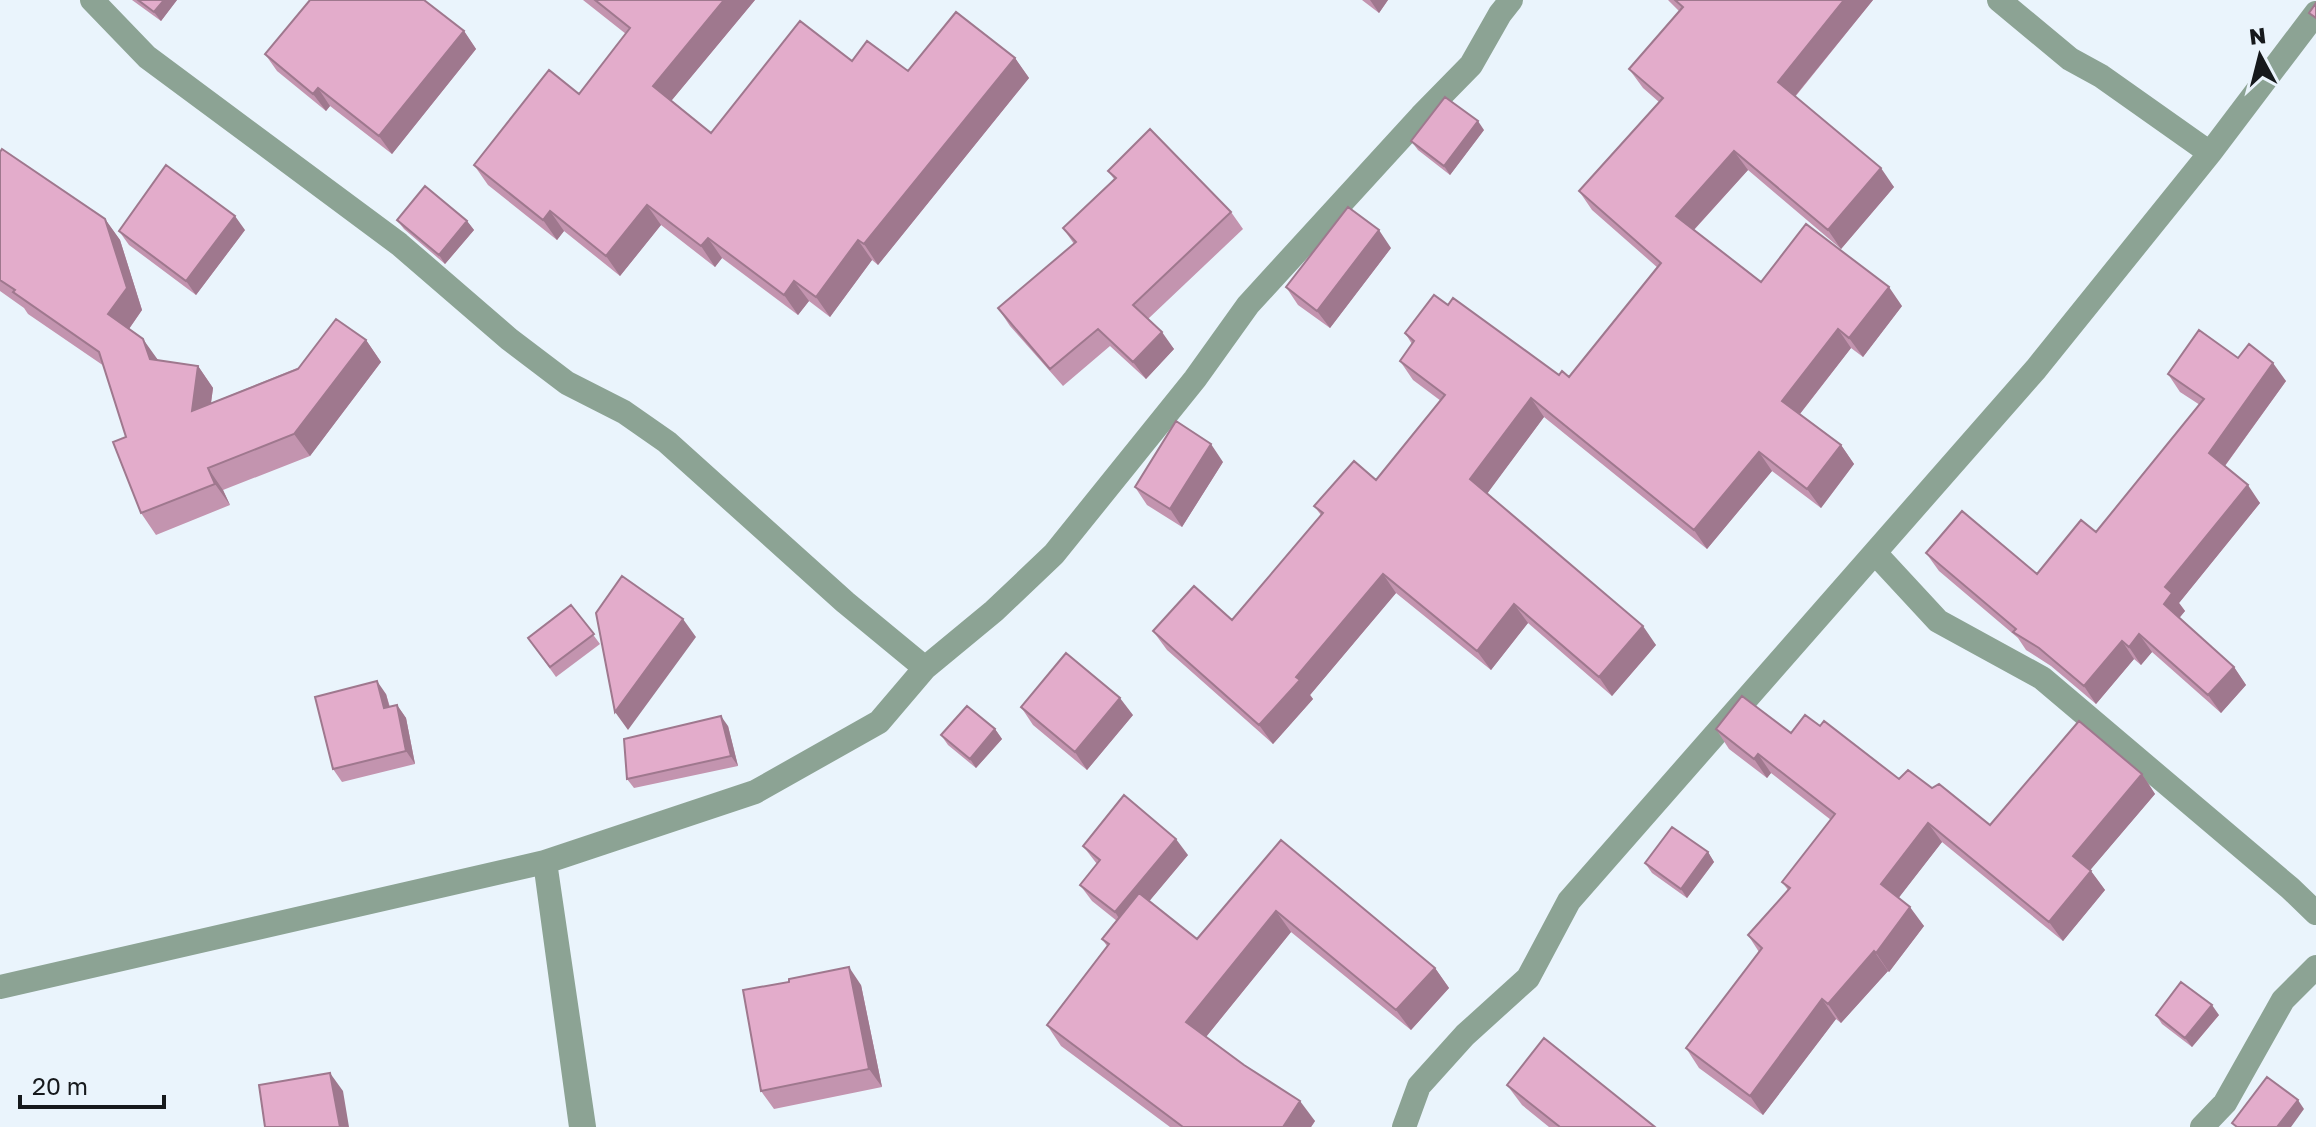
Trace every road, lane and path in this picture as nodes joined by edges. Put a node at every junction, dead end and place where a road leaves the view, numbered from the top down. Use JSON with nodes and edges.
{"nodes":[{"id":1,"x":92,"y":0,"type":"edge"},
{"id":2,"x":1511,"y":0,"type":"edge"},
{"id":3,"x":1999,"y":0,"type":"edge"},
{"id":4,"x":2316,"y":13,"type":"edge"},
{"id":5,"x":2210,"y":153,"type":"junction"},
{"id":6,"x":1875,"y":553,"type":"junction"},
{"id":7,"x":925,"y":668,"type":"junction"},
{"id":8,"x":546,"y":870,"type":"junction"},
{"id":9,"x":2316,"y":913,"type":"edge"},
{"id":10,"x":2316,"y":967,"type":"edge"},
{"id":11,"x":0,"y":987,"type":"edge"},
{"id":12,"x":582,"y":1127,"type":"edge"},
{"id":13,"x":1404,"y":1127,"type":"edge"},
{"id":14,"x":2202,"y":1127,"type":"edge"}],
"edges":[{"from":1,"to":7,"type":"street"},
{"from":2,"to":7,"type":"street"},
{"from":3,"to":5,"type":"street"},
{"from":4,"to":5,"type":"street"},
{"from":5,"to":6,"type":"street"},
{"from":6,"to":9,"type":"street"},
{"from":6,"to":13,"type":"street"},
{"from":7,"to":8,"type":"street"},
{"from":8,"to":11,"type":"street"},
{"from":8,"to":12,"type":"street"},
{"from":10,"to":14,"type":"street"}]}
